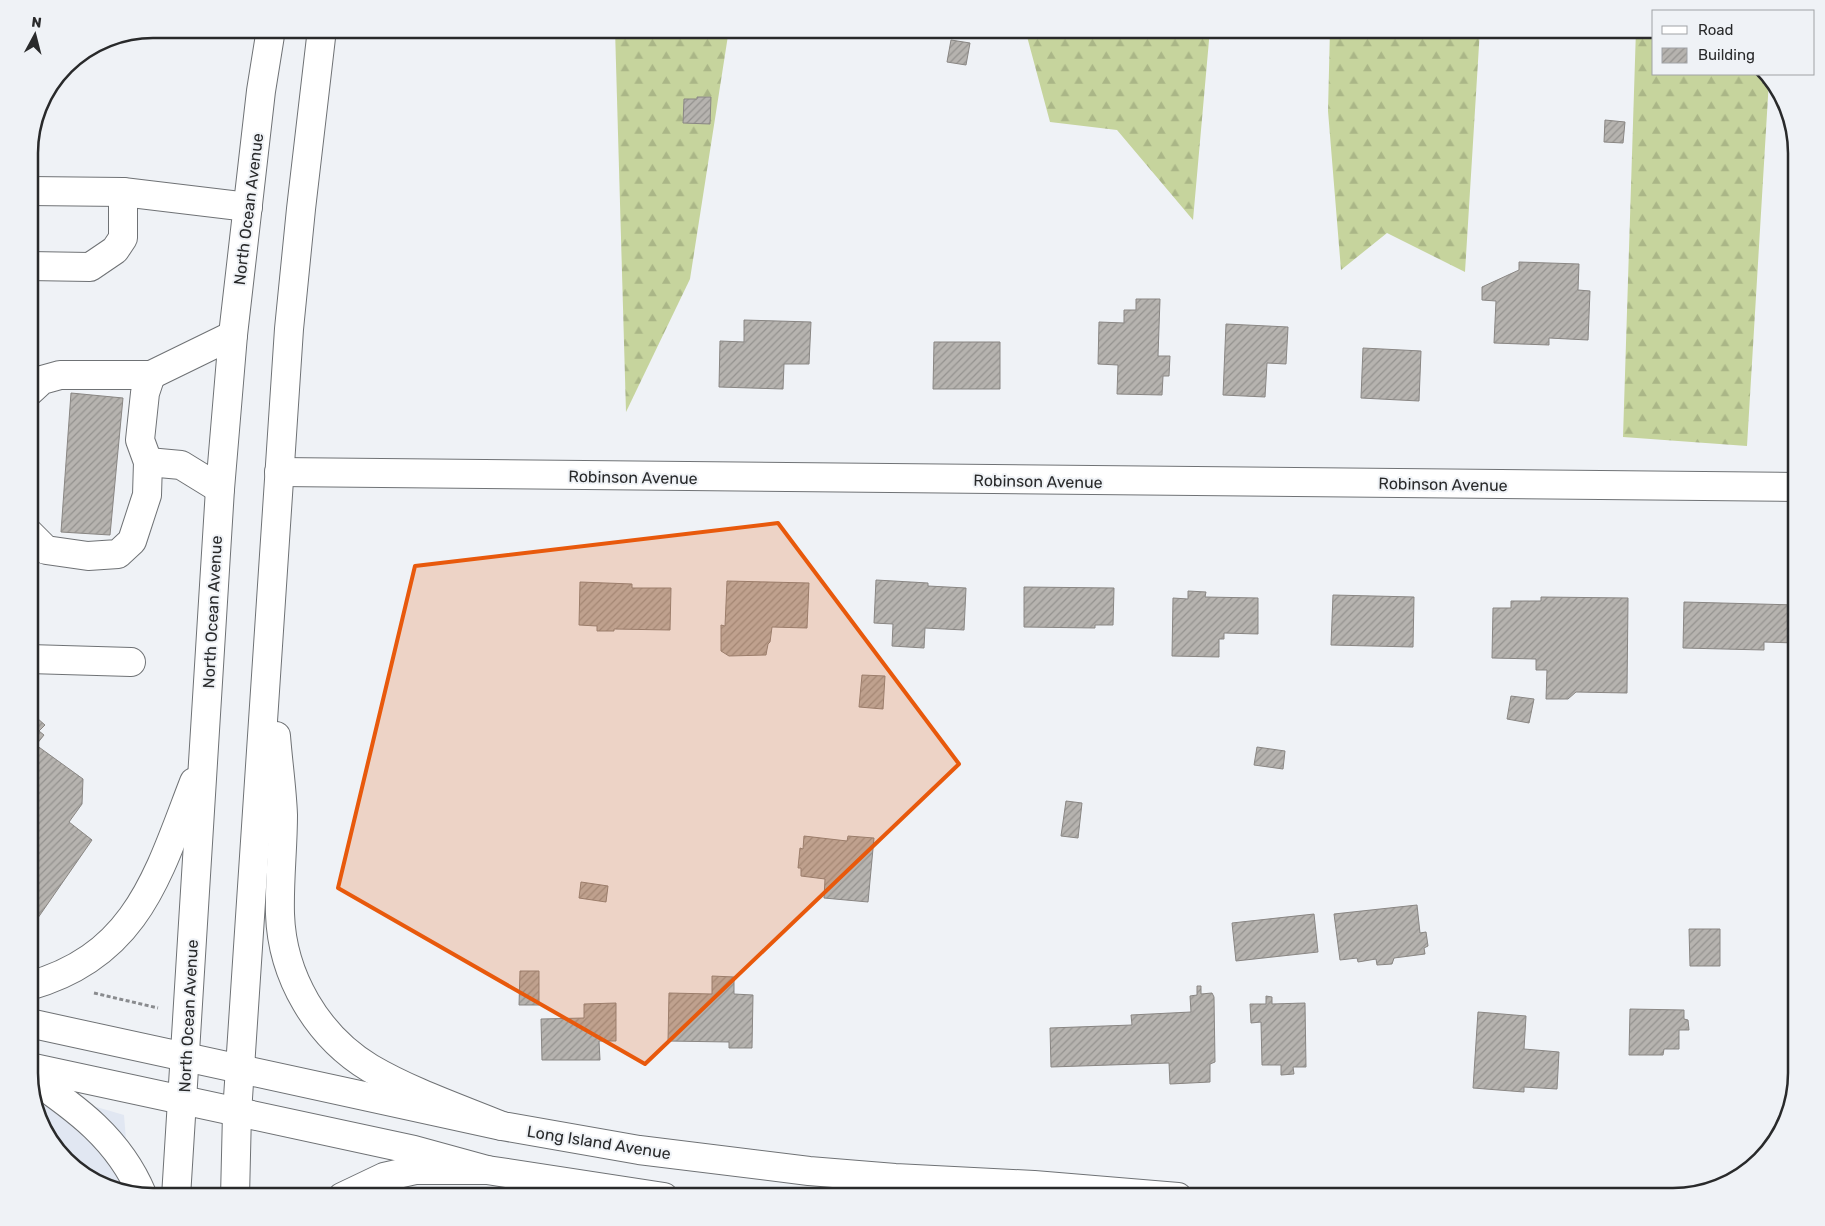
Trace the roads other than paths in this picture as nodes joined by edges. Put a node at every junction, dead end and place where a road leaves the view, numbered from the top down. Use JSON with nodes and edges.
{"nodes":[{"id":1,"x":270,"y":38,"type":"edge"},
{"id":2,"x":321,"y":38,"type":"edge"},
{"id":3,"x":38,"y":191,"type":"edge"},
{"id":4,"x":122,"y":192,"type":"junction"},
{"id":5,"x":248,"y":207,"type":"junction"},
{"id":6,"x":38,"y":266,"type":"edge"},
{"id":7,"x":233,"y":335,"type":"junction"},
{"id":8,"x":151,"y":375,"type":"junction"},
{"id":9,"x":38,"y":384,"type":"edge"},
{"id":10,"x":148,"y":462,"type":"junction"},
{"id":11,"x":279,"y":472,"type":"junction"},
{"id":12,"x":1788,"y":487,"type":"edge"},
{"id":13,"x":220,"y":489,"type":"junction"},
{"id":14,"x":38,"y":542,"type":"edge"},
{"id":15,"x":268,"y":643,"type":"junction"},
{"id":16,"x":38,"y":659,"type":"edge"},
{"id":17,"x":132,"y":662,"type":"dead end"},
{"id":18,"x":204,"y":755,"type":"junction"},
{"id":19,"x":38,"y":983,"type":"edge"},
{"id":20,"x":38,"y":1025,"type":"edge"},
{"id":21,"x":185,"y":1056,"type":"junction"},
{"id":22,"x":38,"y":1069,"type":"edge"},
{"id":23,"x":241,"y":1069,"type":"junction"},
{"id":24,"x":38,"y":1082,"type":"edge"},
{"id":25,"x":183,"y":1100,"type":"junction"},
{"id":26,"x":238,"y":1113,"type":"junction"},
{"id":27,"x":502,"y":1126,"type":"junction"},
{"id":28,"x":487,"y":1170,"type":"junction"},
{"id":29,"x":139,"y":1188,"type":"edge"},
{"id":30,"x":177,"y":1188,"type":"edge"},
{"id":31,"x":235,"y":1188,"type":"edge"},
{"id":32,"x":361,"y":1188,"type":"edge"},
{"id":33,"x":605,"y":1188,"type":"edge"},
{"id":34,"x":1070,"y":1188,"type":"edge"}],
"edges":[{"from":1,"to":5,"type":"main road","name":"North Ocean Avenue"},
{"from":2,"to":11,"type":"main road"},
{"from":3,"to":4,"type":"main road"},
{"from":4,"to":5,"type":"main road"},
{"from":4,"to":6,"type":"main road"},
{"from":5,"to":7,"type":"main road","name":"North Ocean Avenue"},
{"from":7,"to":8,"type":"main road"},
{"from":7,"to":13,"type":"main road","name":"North Ocean Avenue"},
{"from":8,"to":9,"type":"main road"},
{"from":8,"to":10,"type":"main road"},
{"from":10,"to":13,"type":"main road"},
{"from":10,"to":14,"type":"main road"},
{"from":11,"to":12,"type":"main road","name":"Robinson Avenue"},
{"from":11,"to":15,"type":"main road"},
{"from":13,"to":18,"type":"main road","name":"North Ocean Avenue"},
{"from":15,"to":23,"type":"main road"},
{"from":15,"to":27,"type":"main road"},
{"from":16,"to":17,"type":"main road"},
{"from":18,"to":19,"type":"main road"},
{"from":18,"to":21,"type":"main road","name":"North Ocean Avenue"},
{"from":20,"to":21,"type":"main road","name":"Long Island Avenue"},
{"from":21,"to":23,"type":"main road","name":"Long Island Avenue"},
{"from":21,"to":25,"type":"main road","name":"North Ocean Avenue"},
{"from":22,"to":25,"type":"main road"},
{"from":23,"to":26,"type":"main road"},
{"from":23,"to":27,"type":"main road","name":"Long Island Avenue"},
{"from":24,"to":29,"type":"main road"},
{"from":25,"to":26,"type":"main road"},
{"from":25,"to":30,"type":"main road","name":"North Ocean Avenue"},
{"from":26,"to":28,"type":"main road"},
{"from":26,"to":31,"type":"main road"},
{"from":27,"to":34,"type":"main road","name":"Long Island Avenue"},
{"from":28,"to":32,"type":"main road"},
{"from":28,"to":33,"type":"main road"}]}
